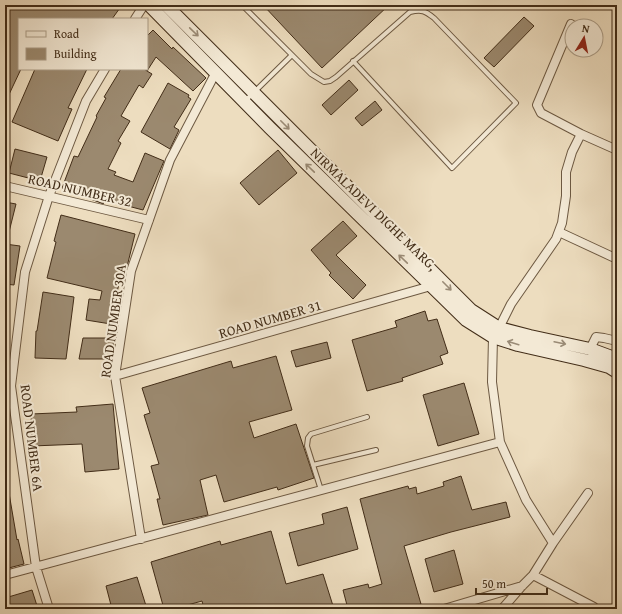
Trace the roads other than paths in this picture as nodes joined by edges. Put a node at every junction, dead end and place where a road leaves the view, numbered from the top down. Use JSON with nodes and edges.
{"nodes":[{"id":1,"x":144,"y":5,"type":"edge"},
{"id":2,"x":149,"y":5,"type":"edge"},
{"id":3,"x":166,"y":5,"type":"edge"},
{"id":4,"x":242,"y":5,"type":"edge"},
{"id":5,"x":136,"y":18,"type":"edge"},
{"id":6,"x":564,"y":41,"type":"edge"},
{"id":7,"x":292,"y":55,"type":"junction"},
{"id":8,"x":353,"y":61,"type":"junction"},
{"id":9,"x":104,"y":70,"type":"edge"},
{"id":10,"x":215,"y":74,"type":"junction"},
{"id":11,"x":253,"y":92,"type":"junction"},
{"id":12,"x":244,"y":102,"type":"junction"},
{"id":13,"x":581,"y":134,"type":"junction"},
{"id":14,"x":617,"y":149,"type":"edge"},
{"id":15,"x":5,"y":186,"type":"edge"},
{"id":16,"x":49,"y":196,"type":"junction"},
{"id":17,"x":149,"y":220,"type":"junction"},
{"id":18,"x":559,"y":232,"type":"junction"},
{"id":19,"x":617,"y":259,"type":"edge"},
{"id":20,"x":431,"y":286,"type":"junction"},
{"id":21,"x":496,"y":332,"type":"junction"},
{"id":22,"x":617,"y":341,"type":"edge"},
{"id":23,"x":590,"y":349,"type":"junction"},
{"id":24,"x":617,"y":359,"type":"edge"},
{"id":25,"x":617,"y":372,"type":"edge"},
{"id":26,"x":115,"y":376,"type":"junction"},
{"id":27,"x":367,"y":417,"type":"dead end"},
{"id":28,"x":500,"y":442,"type":"junction"},
{"id":29,"x":376,"y":450,"type":"dead end"},
{"id":30,"x":313,"y":465,"type":"junction"},
{"id":31,"x":321,"y":490,"type":"junction"},
{"id":32,"x":588,"y":493,"type":"dead end"},
{"id":33,"x":141,"y":539,"type":"junction"},
{"id":34,"x":553,"y":543,"type":"junction"},
{"id":35,"x":36,"y":567,"type":"junction"},
{"id":36,"x":5,"y":575,"type":"edge"},
{"id":37,"x":533,"y":575,"type":"junction"},
{"id":38,"x":522,"y":586,"type":"junction"},
{"id":39,"x":49,"y":609,"type":"edge"},
{"id":40,"x":444,"y":609,"type":"edge"},
{"id":41,"x":502,"y":609,"type":"edge"},
{"id":42,"x":594,"y":609,"type":"edge"}],
"edges":[{"from":1,"to":5,"type":"street"},
{"from":2,"to":10,"type":"main road","name":"NIRMALADEVI DIGHE MARG,"},
{"from":3,"to":11,"type":"main road","name":"NIRMALADEVI DIGHE MARG,","one_way":true},
{"from":4,"to":7,"type":"lane"},
{"from":6,"to":13,"type":"street"},
{"from":7,"to":8,"type":"lane"},
{"from":7,"to":11,"type":"lane"},
{"from":8,"to":8,"type":"lane"},
{"from":9,"to":16,"type":"street","name":"ROAD NUMBER 6A"},
{"from":10,"to":12,"type":"main road","name":"NIRMALADEVI DIGHE MARG,"},
{"from":10,"to":17,"type":"street","name":"ROAD NUMBER 30A"},
{"from":11,"to":12,"type":"lane"},
{"from":11,"to":21,"type":"main road","name":"NIRMALADEVI DIGHE MARG,","one_way":true},
{"from":20,"to":12,"type":"main road","name":"NIRMALADEVI DIGHE MARG,","one_way":true},
{"from":13,"to":14,"type":"street"},
{"from":13,"to":18,"type":"street"},
{"from":15,"to":16,"type":"street","name":"ROAD NUMBER 32"},
{"from":16,"to":17,"type":"street","name":"ROAD NUMBER 32"},
{"from":16,"to":35,"type":"street","name":"ROAD NUMBER 6A"},
{"from":17,"to":26,"type":"street","name":"ROAD NUMBER 30A"},
{"from":18,"to":19,"type":"street"},
{"from":18,"to":21,"type":"street"},
{"from":20,"to":21,"type":"main road","name":"NIRMALADEVI DIGHE MARG,"},
{"from":20,"to":26,"type":"street","name":"ROAD NUMBER 31"},
{"from":21,"to":23,"type":"main road","name":"NIRMALADEVI DIGHE MARG,","one_way":true},
{"from":25,"to":21,"type":"main road","name":"NIRMALADEVI DIGHE MARG,","one_way":true},
{"from":21,"to":28,"type":"street"},
{"from":22,"to":23,"type":"street"},
{"from":23,"to":24,"type":"main road","name":"NIRMALADEVI DIGHE MARG,"},
{"from":26,"to":33,"type":"street","name":"ROAD NUMBER 30A"},
{"from":27,"to":30,"type":"lane"},
{"from":28,"to":31,"type":"street"},
{"from":28,"to":34,"type":"street"},
{"from":29,"to":30,"type":"lane"},
{"from":30,"to":31,"type":"lane"},
{"from":31,"to":33,"type":"street"},
{"from":32,"to":34,"type":"street"},
{"from":33,"to":35,"type":"street"},
{"from":34,"to":37,"type":"street"},
{"from":35,"to":36,"type":"street"},
{"from":35,"to":39,"type":"street","name":"ROAD NUMBER 6A"},
{"from":37,"to":38,"type":"street"},
{"from":37,"to":42,"type":"street"},
{"from":38,"to":40,"type":"street"},
{"from":38,"to":41,"type":"street"}]}
